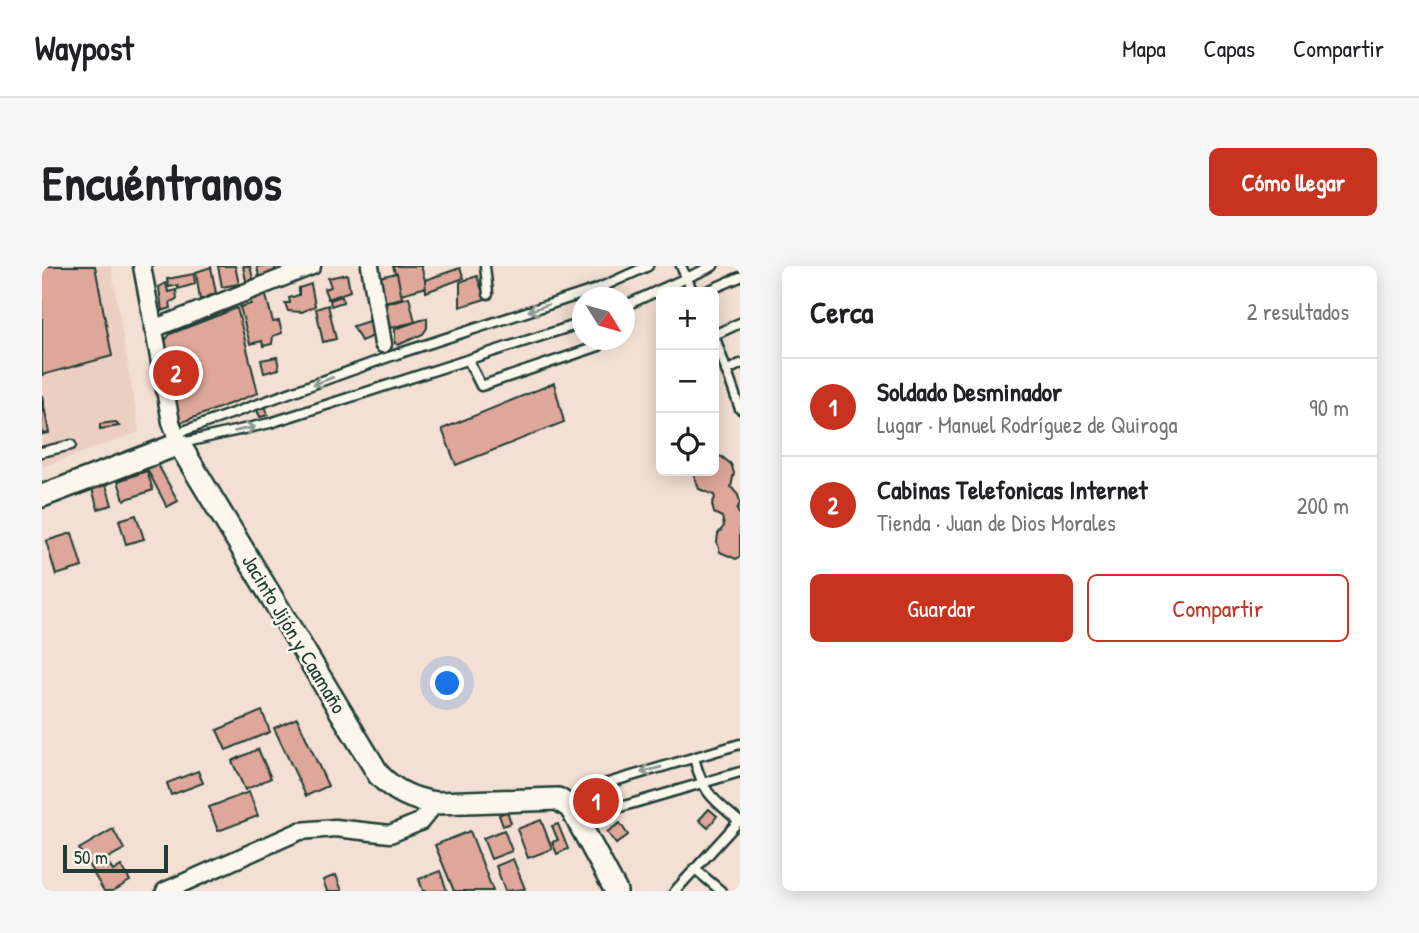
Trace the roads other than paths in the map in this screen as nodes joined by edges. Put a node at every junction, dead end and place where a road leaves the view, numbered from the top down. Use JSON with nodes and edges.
{"nodes":[{"id":1,"x":142,"y":266,"type":"edge"},
{"id":2,"x":312,"y":266,"type":"edge"},
{"id":3,"x":370,"y":266,"type":"edge"},
{"id":4,"x":485,"y":266,"type":"edge"},
{"id":5,"x":648,"y":266,"type":"edge"},
{"id":6,"x":681,"y":266,"type":"edge"},
{"id":7,"x":713,"y":266,"type":"edge"},
{"id":8,"x":740,"y":277,"type":"edge"},
{"id":9,"x":687,"y":278,"type":"junction"},
{"id":10,"x":691,"y":287,"type":"edge"},
{"id":11,"x":717,"y":287,"type":"edge"},
{"id":12,"x":488,"y":294,"type":"dead end"},
{"id":13,"x":635,"y":301,"type":"edge"},
{"id":14,"x":740,"y":323,"type":"edge"},
{"id":15,"x":572,"y":327,"type":"edge"},
{"id":16,"x":153,"y":329,"type":"junction"},
{"id":17,"x":719,"y":333,"type":"edge"},
{"id":18,"x":383,"y":344,"type":"dead end"},
{"id":19,"x":587,"y":350,"type":"edge"},
{"id":20,"x":719,"y":350,"type":"edge"},
{"id":21,"x":468,"y":360,"type":"junction"},
{"id":22,"x":740,"y":364,"type":"edge"},
{"id":23,"x":726,"y":371,"type":"junction"},
{"id":24,"x":740,"y":409,"type":"edge"},
{"id":25,"x":177,"y":439,"type":"junction"},
{"id":26,"x":71,"y":445,"type":"dead end"},
{"id":27,"x":42,"y":452,"type":"edge"},
{"id":28,"x":42,"y":496,"type":"edge"},
{"id":29,"x":740,"y":744,"type":"edge"},
{"id":30,"x":694,"y":758,"type":"junction"},
{"id":31,"x":740,"y":772,"type":"edge"},
{"id":32,"x":701,"y":784,"type":"junction"},
{"id":33,"x":436,"y":803,"type":"junction"},
{"id":34,"x":571,"y":808,"type":"junction"},
{"id":35,"x":739,"y":821,"type":"edge"},
{"id":36,"x":695,"y":869,"type":"junction"},
{"id":37,"x":165,"y":891,"type":"edge"},
{"id":38,"x":616,"y":891,"type":"edge"},
{"id":39,"x":675,"y":891,"type":"edge"},
{"id":40,"x":720,"y":891,"type":"edge"}],
"edges":[{"from":1,"to":16,"type":"street"},
{"from":2,"to":16,"type":"street"},
{"from":3,"to":18,"type":"street"},
{"from":4,"to":12,"type":"lane"},
{"from":5,"to":25,"type":"lane","one_way":true},
{"from":6,"to":9,"type":"lane"},
{"from":7,"to":9,"type":"lane"},
{"from":8,"to":11,"type":"lane"},
{"from":9,"to":10,"type":"lane"},
{"from":9,"to":13,"type":"lane"},
{"from":14,"to":17,"type":"lane"},
{"from":15,"to":21,"type":"lane"},
{"from":16,"to":25,"type":"street"},
{"from":19,"to":21,"type":"lane"},
{"from":20,"to":23,"type":"lane"},
{"from":25,"to":21,"type":"lane","one_way":true},
{"from":22,"to":23,"type":"lane"},
{"from":23,"to":24,"type":"lane"},
{"from":25,"to":28,"type":"street"},
{"from":25,"to":33,"type":"street","name":"Jacinto Jijón y Caamaño"},
{"from":26,"to":27,"type":"lane"},
{"from":29,"to":30,"type":"lane"},
{"from":30,"to":32,"type":"lane"},
{"from":30,"to":34,"type":"lane","one_way":true},
{"from":31,"to":32,"type":"lane","name":"Jacinto Jijón y Caamaño"},
{"from":32,"to":34,"type":"lane","name":"Jacinto Jijón y Caamaño"},
{"from":32,"to":35,"type":"lane"},
{"from":33,"to":34,"type":"street","name":"Jacinto Jijón y Caamaño"},
{"from":33,"to":37,"type":"street"},
{"from":34,"to":38,"type":"street"},
{"from":35,"to":36,"type":"lane"},
{"from":36,"to":39,"type":"lane"},
{"from":36,"to":40,"type":"lane"}]}
